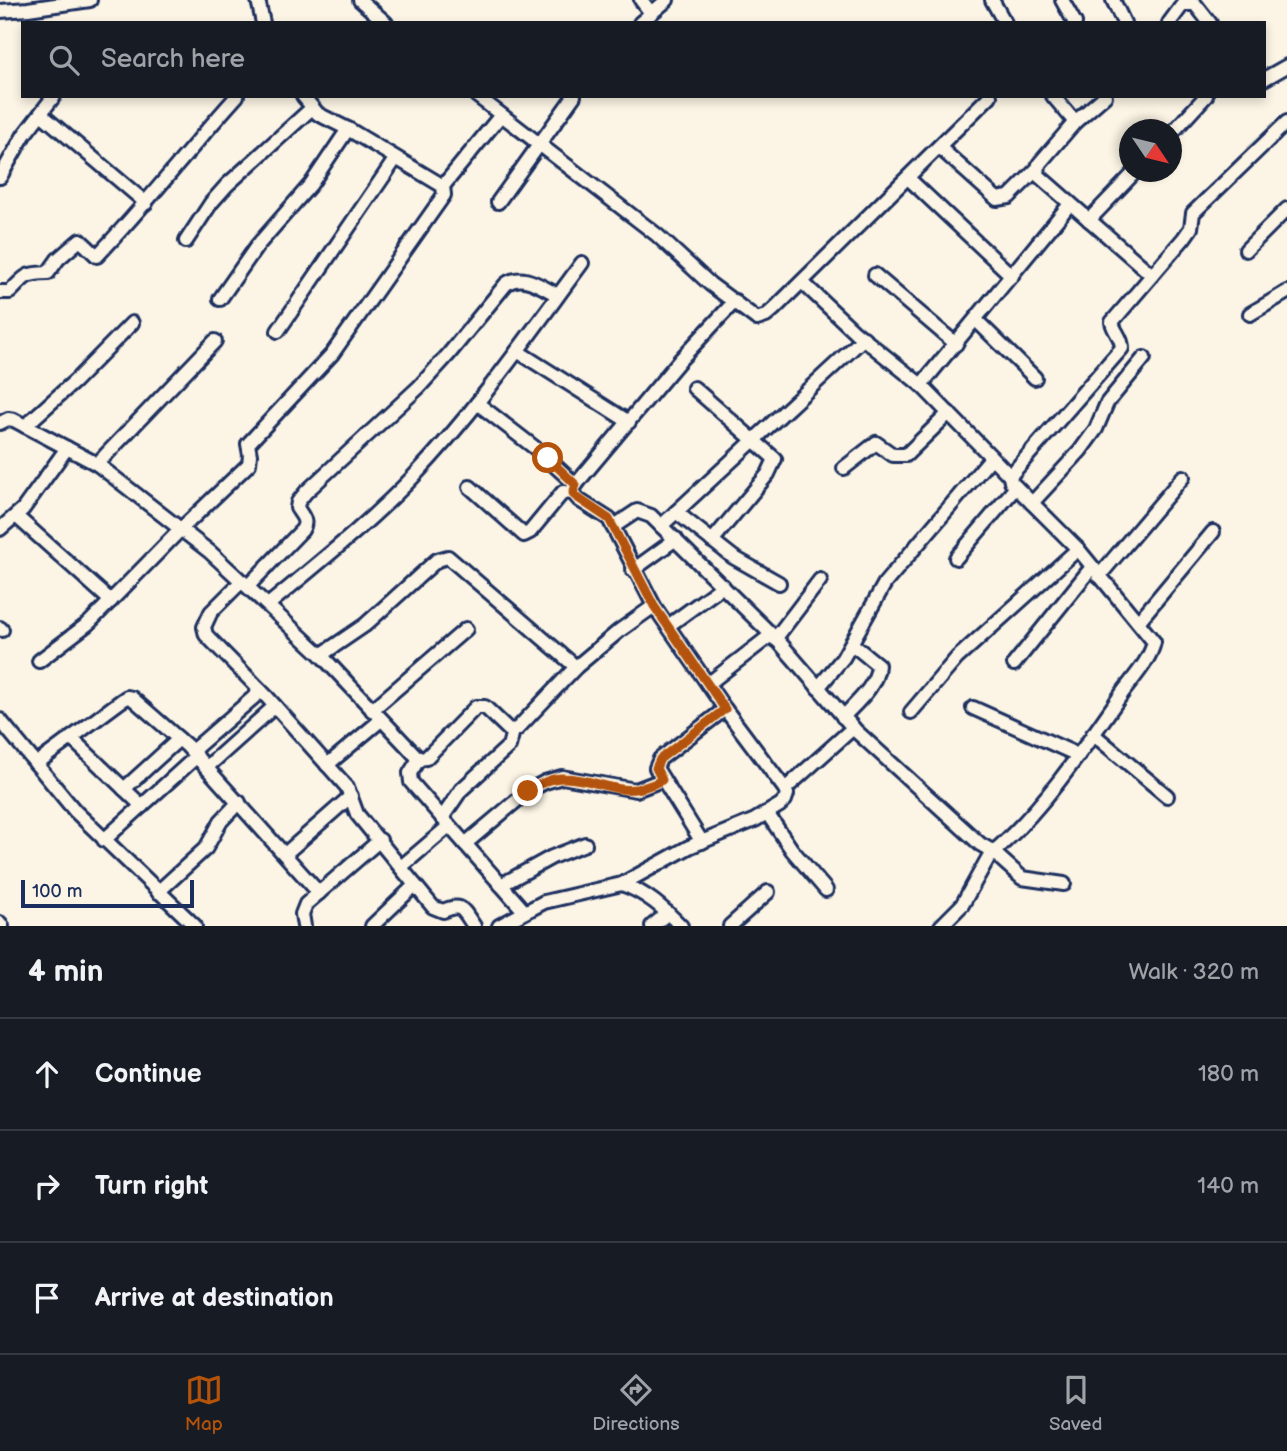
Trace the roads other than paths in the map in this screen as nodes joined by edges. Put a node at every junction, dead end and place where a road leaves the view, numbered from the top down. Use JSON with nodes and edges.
{"nodes":[{"id":1,"x":90,"y":0,"type":"edge"},
{"id":2,"x":258,"y":0,"type":"edge"},
{"id":3,"x":360,"y":0,"type":"edge"},
{"id":4,"x":641,"y":0,"type":"edge"},
{"id":5,"x":667,"y":0,"type":"edge"},
{"id":6,"x":992,"y":0,"type":"edge"},
{"id":7,"x":1062,"y":0,"type":"edge"},
{"id":8,"x":1113,"y":0,"type":"edge"},
{"id":9,"x":1194,"y":2,"type":"edge"},
{"id":10,"x":28,"y":9,"type":"junction"},
{"id":11,"x":0,"y":11,"type":"edge"},
{"id":12,"x":651,"y":13,"type":"junction"},
{"id":13,"x":34,"y":21,"type":"edge"},
{"id":14,"x":263,"y":21,"type":"edge"},
{"id":15,"x":384,"y":21,"type":"edge"},
{"id":16,"x":642,"y":21,"type":"edge"},
{"id":17,"x":1004,"y":21,"type":"edge"},
{"id":18,"x":1074,"y":21,"type":"edge"},
{"id":19,"x":1123,"y":21,"type":"edge"},
{"id":20,"x":1170,"y":21,"type":"edge"},
{"id":21,"x":1208,"y":21,"type":"edge"},
{"id":22,"x":1287,"y":66,"type":"edge"},
{"id":23,"x":1266,"y":78,"type":"edge"},
{"id":24,"x":53,"y":98,"type":"edge"},
{"id":25,"x":304,"y":98,"type":"edge"},
{"id":26,"x":480,"y":98,"type":"edge"},
{"id":27,"x":573,"y":98,"type":"edge"},
{"id":28,"x":988,"y":98,"type":"edge"},
{"id":29,"x":1055,"y":98,"type":"edge"},
{"id":30,"x":1103,"y":98,"type":"edge"},
{"id":31,"x":1204,"y":98,"type":"edge"},
{"id":32,"x":234,"y":100,"type":"edge"},
{"id":33,"x":312,"y":108,"type":"junction"},
{"id":34,"x":41,"y":114,"type":"junction"},
{"id":35,"x":501,"y":115,"type":"junction"},
{"id":36,"x":1182,"y":121,"type":"edge"},
{"id":37,"x":1075,"y":122,"type":"junction"},
{"id":38,"x":1287,"y":122,"type":"edge"},
{"id":39,"x":348,"y":129,"type":"junction"},
{"id":40,"x":541,"y":145,"type":"junction"},
{"id":41,"x":939,"y":147,"type":"junction"},
{"id":42,"x":396,"y":158,"type":"junction"},
{"id":43,"x":1037,"y":169,"type":"junction"},
{"id":44,"x":0,"y":177,"type":"edge"},
{"id":45,"x":908,"y":178,"type":"junction"},
{"id":46,"x":1125,"y":182,"type":"edge"},
{"id":47,"x":443,"y":186,"type":"junction"},
{"id":48,"x":498,"y":202,"type":"dead end"},
{"id":49,"x":146,"y":203,"type":"junction"},
{"id":50,"x":1070,"y":204,"type":"junction"},
{"id":51,"x":1287,"y":209,"type":"edge"},
{"id":52,"x":1089,"y":220,"type":"junction"},
{"id":53,"x":186,"y":241,"type":"dead end"},
{"id":54,"x":1246,"y":250,"type":"dead end"},
{"id":55,"x":582,"y":263,"type":"dead end"},
{"id":56,"x":875,"y":275,"type":"dead end"},
{"id":57,"x":1152,"y":275,"type":"junction"},
{"id":58,"x":1012,"y":276,"type":"junction"},
{"id":59,"x":802,"y":282,"type":"junction"},
{"id":60,"x":0,"y":292,"type":"edge"},
{"id":61,"x":1287,"y":292,"type":"edge"},
{"id":62,"x":558,"y":295,"type":"junction"},
{"id":63,"x":220,"y":299,"type":"dead end"},
{"id":64,"x":735,"y":301,"type":"junction"},
{"id":65,"x":1250,"y":314,"type":"dead end"},
{"id":66,"x":976,"y":320,"type":"junction"},
{"id":67,"x":132,"y":323,"type":"dead end"},
{"id":68,"x":278,"y":331,"type":"dead end"},
{"id":69,"x":864,"y":338,"type":"junction"},
{"id":70,"x":215,"y":341,"type":"dead end"},
{"id":71,"x":956,"y":344,"type":"junction"},
{"id":72,"x":517,"y":351,"type":"junction"},
{"id":73,"x":1144,"y":358,"type":"dead end"},
{"id":74,"x":1035,"y":378,"type":"dead end"},
{"id":75,"x":921,"y":385,"type":"junction"},
{"id":76,"x":694,"y":388,"type":"dead end"},
{"id":77,"x":477,"y":403,"type":"junction"},
{"id":78,"x":949,"y":413,"type":"junction"},
{"id":79,"x":629,"y":422,"type":"junction"},
{"id":80,"x":0,"y":423,"type":"edge"},
{"id":81,"x":25,"y":426,"type":"junction"},
{"id":82,"x":754,"y":440,"type":"junction"},
{"id":83,"x":67,"y":448,"type":"junction"},
{"id":84,"x":991,"y":458,"type":"junction"},
{"id":85,"x":97,"y":464,"type":"junction"},
{"id":86,"x":844,"y":468,"type":"dead end"},
{"id":87,"x":1183,"y":477,"type":"dead end"},
{"id":88,"x":1013,"y":482,"type":"junction"},
{"id":89,"x":470,"y":487,"type":"dead end"},
{"id":90,"x":574,"y":489,"type":"junction"},
{"id":91,"x":1032,"y":503,"type":"junction"},
{"id":92,"x":676,"y":512,"type":"junction"},
{"id":93,"x":16,"y":516,"type":"junction"},
{"id":94,"x":661,"y":526,"type":"junction"},
{"id":95,"x":613,"y":527,"type":"junction"},
{"id":96,"x":0,"y":529,"type":"edge"},
{"id":97,"x":180,"y":530,"type":"junction"},
{"id":98,"x":1213,"y":531,"type":"dead end"},
{"id":99,"x":676,"y":540,"type":"junction"},
{"id":100,"x":712,"y":541,"type":"junction"},
{"id":101,"x":1078,"y":549,"type":"junction"},
{"id":102,"x":956,"y":558,"type":"dead end"},
{"id":103,"x":634,"y":570,"type":"junction"},
{"id":104,"x":1096,"y":571,"type":"junction"},
{"id":105,"x":820,"y":580,"type":"dead end"},
{"id":106,"x":779,"y":583,"type":"dead end"},
{"id":107,"x":245,"y":584,"type":"junction"},
{"id":108,"x":723,"y":586,"type":"junction"},
{"id":109,"x":111,"y":601,"type":"junction"},
{"id":110,"x":268,"y":605,"type":"junction"},
{"id":111,"x":654,"y":606,"type":"junction"},
{"id":112,"x":1138,"y":622,"type":"junction"},
{"id":113,"x":668,"y":626,"type":"junction"},
{"id":114,"x":466,"y":629,"type":"dead end"},
{"id":115,"x":773,"y":637,"type":"junction"},
{"id":116,"x":852,"y":644,"type":"junction"},
{"id":117,"x":321,"y":655,"type":"junction"},
{"id":118,"x":39,"y":661,"type":"dead end"},
{"id":119,"x":1014,"y":664,"type":"dead end"},
{"id":120,"x":576,"y":667,"type":"junction"},
{"id":121,"x":708,"y":684,"type":"junction"},
{"id":122,"x":818,"y":688,"type":"junction"},
{"id":123,"x":261,"y":691,"type":"junction"},
{"id":124,"x":275,"y":706,"type":"junction"},
{"id":125,"x":973,"y":708,"type":"dead end"},
{"id":126,"x":725,"y":709,"type":"junction"},
{"id":127,"x":372,"y":710,"type":"junction"},
{"id":128,"x":911,"y":712,"type":"dead end"},
{"id":129,"x":843,"y":717,"type":"junction"},
{"id":130,"x":0,"y":720,"type":"edge"},
{"id":131,"x":381,"y":720,"type":"junction"},
{"id":132,"x":853,"y":728,"type":"junction"},
{"id":133,"x":513,"y":731,"type":"junction"},
{"id":134,"x":1093,"y":734,"type":"junction"},
{"id":135,"x":71,"y":738,"type":"junction"},
{"id":136,"x":179,"y":739,"type":"junction"},
{"id":137,"x":194,"y":753,"type":"junction"},
{"id":138,"x":1078,"y":755,"type":"junction"},
{"id":139,"x":419,"y":759,"type":"junction"},
{"id":140,"x":36,"y":764,"type":"junction"},
{"id":141,"x":327,"y":765,"type":"junction"},
{"id":142,"x":208,"y":767,"type":"junction"},
{"id":143,"x":662,"y":780,"type":"junction"},
{"id":144,"x":124,"y":789,"type":"junction"},
{"id":145,"x":785,"y":789,"type":"junction"},
{"id":146,"x":351,"y":796,"type":"junction"},
{"id":147,"x":1167,"y":796,"type":"dead end"},
{"id":148,"x":239,"y":802,"type":"junction"},
{"id":149,"x":142,"y":806,"type":"junction"},
{"id":150,"x":766,"y":813,"type":"junction"},
{"id":151,"x":445,"y":822,"type":"junction"},
{"id":152,"x":104,"y":840,"type":"junction"},
{"id":153,"x":380,"y":840,"type":"junction"},
{"id":154,"x":702,"y":842,"type":"junction"},
{"id":155,"x":465,"y":844,"type":"junction"},
{"id":156,"x":585,"y":844,"type":"dead end"},
{"id":157,"x":992,"y":851,"type":"junction"},
{"id":158,"x":285,"y":854,"type":"junction"},
{"id":159,"x":401,"y":867,"type":"junction"},
{"id":160,"x":622,"y":884,"type":"junction"},
{"id":161,"x":1064,"y":884,"type":"dead end"},
{"id":162,"x":415,"y":885,"type":"junction"},
{"id":163,"x":501,"y":885,"type":"junction"},
{"id":164,"x":827,"y":890,"type":"dead end"},
{"id":165,"x":158,"y":892,"type":"junction"},
{"id":166,"x":768,"y":892,"type":"dead end"},
{"id":167,"x":319,"y":893,"type":"junction"},
{"id":168,"x":524,"y":911,"type":"junction"},
{"id":169,"x":668,"y":913,"type":"junction"},
{"id":170,"x":195,"y":926,"type":"edge"},
{"id":171,"x":304,"y":926,"type":"edge"},
{"id":172,"x":372,"y":926,"type":"edge"},
{"id":173,"x":474,"y":926,"type":"edge"},
{"id":174,"x":499,"y":926,"type":"edge"},
{"id":175,"x":652,"y":926,"type":"edge"},
{"id":176,"x":681,"y":926,"type":"edge"},
{"id":177,"x":730,"y":926,"type":"edge"},
{"id":178,"x":941,"y":926,"type":"edge"}],
"edges":[{"from":1,"to":10,"type":"street"},
{"from":2,"to":14,"type":"street"},
{"from":3,"to":15,"type":"street"},
{"from":4,"to":12,"type":"street"},
{"from":5,"to":12,"type":"street"},
{"from":6,"to":17,"type":"street"},
{"from":7,"to":18,"type":"street"},
{"from":8,"to":19,"type":"street"},
{"from":9,"to":20,"type":"street"},
{"from":9,"to":21,"type":"street"},
{"from":10,"to":11,"type":"street"},
{"from":10,"to":13,"type":"street"},
{"from":12,"to":16,"type":"street"},
{"from":22,"to":23,"type":"street"},
{"from":24,"to":34,"type":"street"},
{"from":25,"to":33,"type":"street"},
{"from":26,"to":35,"type":"street"},
{"from":27,"to":40,"type":"street"},
{"from":28,"to":41,"type":"street"},
{"from":29,"to":37,"type":"street"},
{"from":30,"to":37,"type":"street"},
{"from":31,"to":36,"type":"street"},
{"from":32,"to":49,"type":"street"},
{"from":33,"to":39,"type":"street"},
{"from":33,"to":53,"type":"street"},
{"from":34,"to":44,"type":"street"},
{"from":34,"to":49,"type":"street"},
{"from":35,"to":40,"type":"street"},
{"from":35,"to":47,"type":"street"},
{"from":37,"to":43,"type":"street"},
{"from":38,"to":57,"type":"street"},
{"from":39,"to":42,"type":"street"},
{"from":39,"to":63,"type":"street"},
{"from":40,"to":48,"type":"street"},
{"from":40,"to":64,"type":"street"},
{"from":41,"to":43,"type":"street"},
{"from":41,"to":45,"type":"street"},
{"from":42,"to":47,"type":"street"},
{"from":42,"to":68,"type":"street"},
{"from":43,"to":50,"type":"street"},
{"from":45,"to":58,"type":"street"},
{"from":45,"to":59,"type":"street"},
{"from":46,"to":52,"type":"street"},
{"from":47,"to":97,"type":"street"},
{"from":49,"to":60,"type":"street"},
{"from":50,"to":52,"type":"street"},
{"from":50,"to":58,"type":"street"},
{"from":51,"to":54,"type":"street"},
{"from":52,"to":57,"type":"street"},
{"from":55,"to":62,"type":"street"},
{"from":56,"to":71,"type":"street"},
{"from":57,"to":88,"type":"street"},
{"from":58,"to":66,"type":"street"},
{"from":59,"to":64,"type":"street"},
{"from":59,"to":69,"type":"street"},
{"from":61,"to":65,"type":"street"},
{"from":62,"to":72,"type":"street"},
{"from":62,"to":107,"type":"street"},
{"from":64,"to":79,"type":"street"},
{"from":66,"to":71,"type":"street"},
{"from":66,"to":74,"type":"street"},
{"from":67,"to":81,"type":"street"},
{"from":69,"to":75,"type":"street"},
{"from":69,"to":82,"type":"street"},
{"from":70,"to":85,"type":"street"},
{"from":71,"to":75,"type":"street"},
{"from":72,"to":77,"type":"street"},
{"from":72,"to":79,"type":"street"},
{"from":73,"to":91,"type":"street"},
{"from":75,"to":78,"type":"street"},
{"from":76,"to":82,"type":"street"},
{"from":77,"to":90,"type":"street"},
{"from":77,"to":110,"type":"street"},
{"from":78,"to":84,"type":"street"},
{"from":78,"to":86,"type":"street"},
{"from":79,"to":90,"type":"street"},
{"from":80,"to":81,"type":"street"},
{"from":81,"to":83,"type":"street"},
{"from":82,"to":92,"type":"street"},
{"from":82,"to":100,"type":"street"},
{"from":83,"to":85,"type":"street"},
{"from":83,"to":93,"type":"street"},
{"from":84,"to":88,"type":"street"},
{"from":84,"to":116,"type":"street"},
{"from":85,"to":97,"type":"street"},
{"from":87,"to":104,"type":"street"},
{"from":88,"to":91,"type":"street"},
{"from":88,"to":102,"type":"street"},
{"from":89,"to":90,"type":"street"},
{"from":90,"to":95,"type":"street"},
{"from":91,"to":101,"type":"street"},
{"from":92,"to":94,"type":"street"},
{"from":92,"to":100,"type":"street"},
{"from":93,"to":96,"type":"street"},
{"from":93,"to":109,"type":"street"},
{"from":94,"to":95,"type":"street"},
{"from":94,"to":99,"type":"street"},
{"from":95,"to":103,"type":"street"},
{"from":97,"to":107,"type":"street"},
{"from":97,"to":109,"type":"street"},
{"from":98,"to":112,"type":"street"},
{"from":99,"to":103,"type":"street"},
{"from":99,"to":108,"type":"street"},
{"from":100,"to":106,"type":"street"},
{"from":101,"to":104,"type":"street"},
{"from":101,"to":128,"type":"street"},
{"from":103,"to":111,"type":"street"},
{"from":104,"to":112,"type":"street"},
{"from":104,"to":119,"type":"street"},
{"from":105,"to":115,"type":"street"},
{"from":107,"to":110,"type":"street"},
{"from":107,"to":123,"type":"street"},
{"from":108,"to":113,"type":"street"},
{"from":108,"to":115,"type":"street"},
{"from":109,"to":118,"type":"street"},
{"from":110,"to":117,"type":"street"},
{"from":111,"to":113,"type":"street"},
{"from":111,"to":120,"type":"street"},
{"from":112,"to":134,"type":"street"},
{"from":113,"to":121,"type":"street"},
{"from":114,"to":127,"type":"street"},
{"from":115,"to":121,"type":"street"},
{"from":115,"to":122,"type":"street"},
{"from":116,"to":122,"type":"street"},
{"from":116,"to":129,"type":"street"},
{"from":117,"to":120,"type":"street"},
{"from":117,"to":127,"type":"street"},
{"from":120,"to":133,"type":"street"},
{"from":121,"to":126,"type":"street"},
{"from":122,"to":129,"type":"street"},
{"from":123,"to":124,"type":"street"},
{"from":123,"to":137,"type":"street"},
{"from":124,"to":141,"type":"street"},
{"from":124,"to":142,"type":"street"},
{"from":125,"to":138,"type":"street"},
{"from":126,"to":143,"type":"street"},
{"from":126,"to":145,"type":"street"},
{"from":127,"to":131,"type":"street"},
{"from":129,"to":132,"type":"street"},
{"from":130,"to":140,"type":"street"},
{"from":131,"to":139,"type":"street"},
{"from":131,"to":141,"type":"street"},
{"from":132,"to":145,"type":"street"},
{"from":132,"to":157,"type":"street"},
{"from":133,"to":139,"type":"street"},
{"from":133,"to":151,"type":"street"},
{"from":134,"to":138,"type":"street"},
{"from":134,"to":147,"type":"street"},
{"from":135,"to":136,"type":"street"},
{"from":135,"to":140,"type":"street"},
{"from":135,"to":144,"type":"street"},
{"from":136,"to":137,"type":"street"},
{"from":136,"to":144,"type":"street"},
{"from":137,"to":142,"type":"street"},
{"from":137,"to":149,"type":"street"},
{"from":138,"to":157,"type":"street"},
{"from":139,"to":151,"type":"street"},
{"from":140,"to":152,"type":"street"},
{"from":141,"to":146,"type":"street"},
{"from":142,"to":148,"type":"street"},
{"from":143,"to":154,"type":"street"},
{"from":143,"to":155,"type":"street"},
{"from":144,"to":149,"type":"street"},
{"from":145,"to":150,"type":"street"},
{"from":146,"to":153,"type":"street"},
{"from":146,"to":158,"type":"street"},
{"from":148,"to":158,"type":"street"},
{"from":148,"to":165,"type":"street"},
{"from":149,"to":152,"type":"street"},
{"from":150,"to":154,"type":"street"},
{"from":150,"to":164,"type":"street"},
{"from":151,"to":155,"type":"street"},
{"from":151,"to":159,"type":"street"},
{"from":152,"to":165,"type":"street"},
{"from":153,"to":159,"type":"street"},
{"from":153,"to":167,"type":"street"},
{"from":154,"to":160,"type":"street"},
{"from":155,"to":163,"type":"street"},
{"from":156,"to":163,"type":"street"},
{"from":157,"to":161,"type":"street"},
{"from":157,"to":178,"type":"street"},
{"from":158,"to":167,"type":"street"},
{"from":159,"to":162,"type":"street"},
{"from":160,"to":168,"type":"street"},
{"from":160,"to":169,"type":"street"},
{"from":162,"to":172,"type":"street"},
{"from":162,"to":173,"type":"street"},
{"from":163,"to":168,"type":"street"},
{"from":165,"to":170,"type":"street"},
{"from":166,"to":177,"type":"street"},
{"from":167,"to":171,"type":"street"},
{"from":168,"to":174,"type":"street"},
{"from":169,"to":175,"type":"street"},
{"from":169,"to":176,"type":"street"}]}
